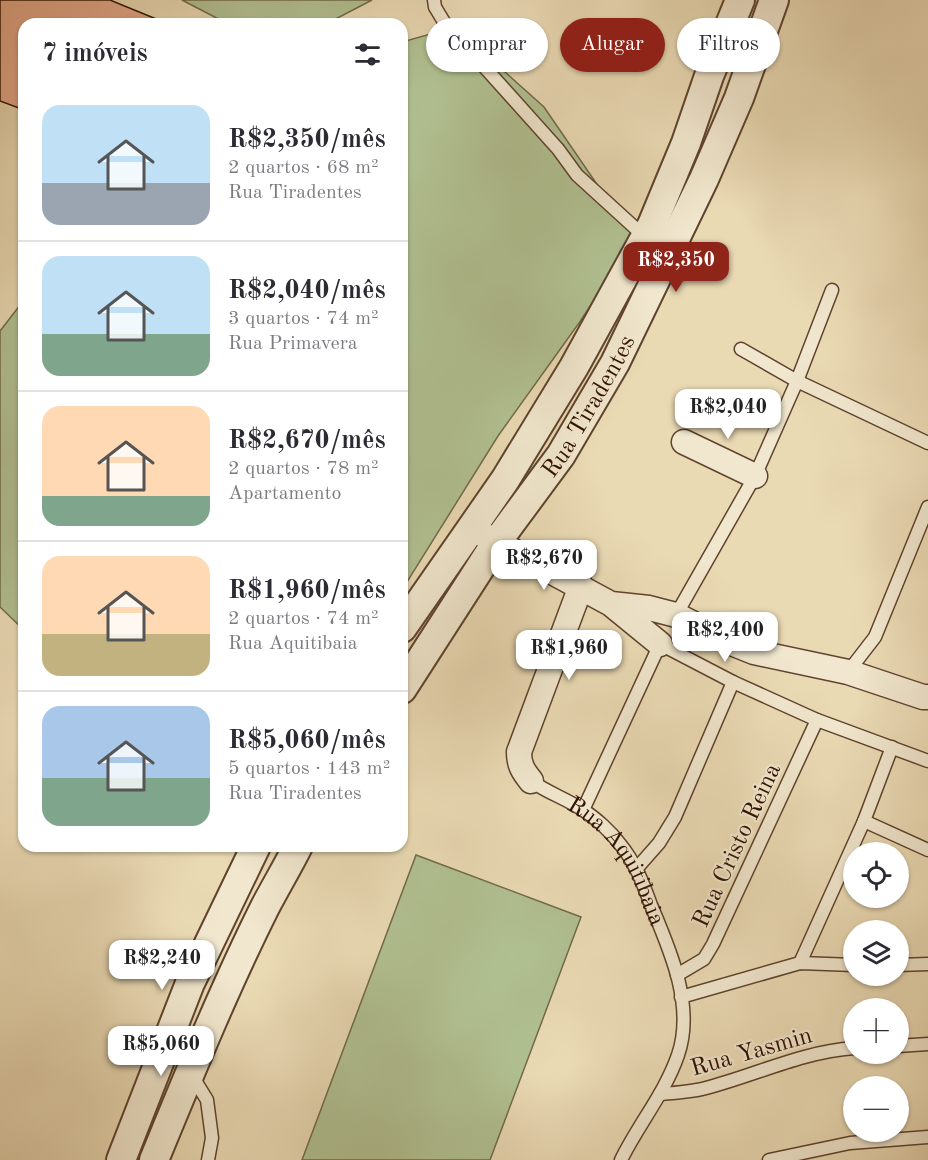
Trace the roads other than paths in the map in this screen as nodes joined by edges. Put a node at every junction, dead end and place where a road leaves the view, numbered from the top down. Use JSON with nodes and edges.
{"nodes":[{"id":1,"x":434,"y":0,"type":"edge"},
{"id":2,"x":740,"y":0,"type":"edge"},
{"id":3,"x":774,"y":0,"type":"edge"},
{"id":4,"x":645,"y":237,"type":"junction"},
{"id":5,"x":669,"y":252,"type":"junction"},
{"id":6,"x":832,"y":290,"type":"dead end"},
{"id":7,"x":741,"y":349,"type":"dead end"},
{"id":8,"x":797,"y":381,"type":"junction"},
{"id":9,"x":684,"y":442,"type":"dead end"},
{"id":10,"x":928,"y":443,"type":"edge"},
{"id":11,"x":755,"y":476,"type":"junction"},
{"id":12,"x":928,"y":507,"type":"edge"},
{"id":13,"x":472,"y":528,"type":"junction"},
{"id":14,"x":496,"y":543,"type":"junction"},
{"id":15,"x":580,"y":586,"type":"junction"},
{"id":16,"x":611,"y":604,"type":"junction"},
{"id":17,"x":676,"y":615,"type":"junction"},
{"id":18,"x":408,"y":619,"type":"edge"},
{"id":19,"x":660,"y":644,"type":"junction"},
{"id":20,"x":848,"y":672,"type":"junction"},
{"id":21,"x":408,"y":680,"type":"edge"},
{"id":22,"x":733,"y":682,"type":"junction"},
{"id":23,"x":928,"y":697,"type":"edge"},
{"id":24,"x":817,"y":720,"type":"junction"},
{"id":25,"x":892,"y":747,"type":"junction"},
{"id":26,"x":928,"y":761,"type":"edge"},
{"id":27,"x":531,"y":781,"type":"joint"},
{"id":28,"x":583,"y":810,"type":"junction"},
{"id":29,"x":864,"y":821,"type":"junction"},
{"id":30,"x":928,"y":850,"type":"edge"},
{"id":31,"x":253,"y":852,"type":"edge"},
{"id":32,"x":293,"y":856,"type":"edge"},
{"id":33,"x":637,"y":868,"type":"junction"},
{"id":34,"x":800,"y":963,"type":"junction"},
{"id":35,"x":928,"y":964,"type":"edge"},
{"id":36,"x":843,"y":965,"type":"edge"},
{"id":37,"x":909,"y":965,"type":"edge"},
{"id":38,"x":677,"y":975,"type":"junction"},
{"id":39,"x":681,"y":997,"type":"junction"},
{"id":40,"x":928,"y":1044,"type":"edge"},
{"id":41,"x":909,"y":1045,"type":"edge"},
{"id":42,"x":164,"y":1048,"type":"junction"},
{"id":43,"x":843,"y":1049,"type":"edge"},
{"id":44,"x":190,"y":1072,"type":"junction"},
{"id":45,"x":660,"y":1094,"type":"junction"},
{"id":46,"x":928,"y":1137,"type":"edge"},
{"id":47,"x":121,"y":1160,"type":"edge"},
{"id":48,"x":154,"y":1160,"type":"edge"},
{"id":49,"x":208,"y":1160,"type":"edge"},
{"id":50,"x":621,"y":1160,"type":"edge"},
{"id":51,"x":769,"y":1160,"type":"edge"}],
"edges":[{"from":1,"to":4,"type":"lane"},
{"from":2,"to":4,"type":"street","name":"Rua Tiradentes"},
{"from":3,"to":5,"type":"street","name":"Rua Tiradentes"},
{"from":4,"to":5,"type":"street"},
{"from":4,"to":13,"type":"street","name":"Rua Tiradentes"},
{"from":5,"to":14,"type":"street","name":"Rua Tiradentes"},
{"from":6,"to":8,"type":"lane"},
{"from":7,"to":8,"type":"lane"},
{"from":8,"to":10,"type":"lane"},
{"from":8,"to":11,"type":"lane"},
{"from":9,"to":11,"type":"street"},
{"from":11,"to":17,"type":"lane"},
{"from":12,"to":20,"type":"lane"},
{"from":13,"to":14,"type":"street"},
{"from":13,"to":18,"type":"street","name":"Rua Tiradentes"},
{"from":14,"to":15,"type":"street"},
{"from":14,"to":21,"type":"street","name":"Rua Tiradentes"},
{"from":15,"to":16,"type":"street"},
{"from":15,"to":27,"type":"street","name":"Rua Aquitibaia"},
{"from":16,"to":17,"type":"street"},
{"from":16,"to":19,"type":"street"},
{"from":17,"to":20,"type":"street"},
{"from":19,"to":22,"type":"lane"},
{"from":19,"to":28,"type":"lane"},
{"from":20,"to":23,"type":"street"},
{"from":22,"to":24,"type":"lane"},
{"from":22,"to":33,"type":"lane"},
{"from":24,"to":25,"type":"lane"},
{"from":24,"to":38,"type":"lane","name":"Rua Cristo Reina"},
{"from":25,"to":26,"type":"lane"},
{"from":25,"to":29,"type":"lane"},
{"from":27,"to":28,"type":"lane","name":"Rua Aquitibaia"},
{"from":28,"to":33,"type":"lane","name":"Rua Aquitibaia"},
{"from":29,"to":30,"type":"lane"},
{"from":29,"to":34,"type":"lane"},
{"from":31,"to":42,"type":"street"},
{"from":32,"to":44,"type":"street"},
{"from":33,"to":38,"type":"lane","name":"Rua Aquitibaia"},
{"from":34,"to":36,"type":"lane"},
{"from":34,"to":39,"type":"lane"},
{"from":35,"to":37,"type":"lane"},
{"from":38,"to":39,"type":"lane","name":"Rua Aquitibaia"},
{"from":39,"to":45,"type":"lane","name":"Rua Aquitibaia"},
{"from":40,"to":41,"type":"lane"},
{"from":42,"to":44,"type":"street"},
{"from":42,"to":47,"type":"street"},
{"from":43,"to":45,"type":"lane","name":"Rua Yasmin"},
{"from":44,"to":48,"type":"street"},
{"from":44,"to":49,"type":"lane"},
{"from":45,"to":50,"type":"lane","name":"Rua Aquitibaia"},
{"from":46,"to":51,"type":"lane"}]}
